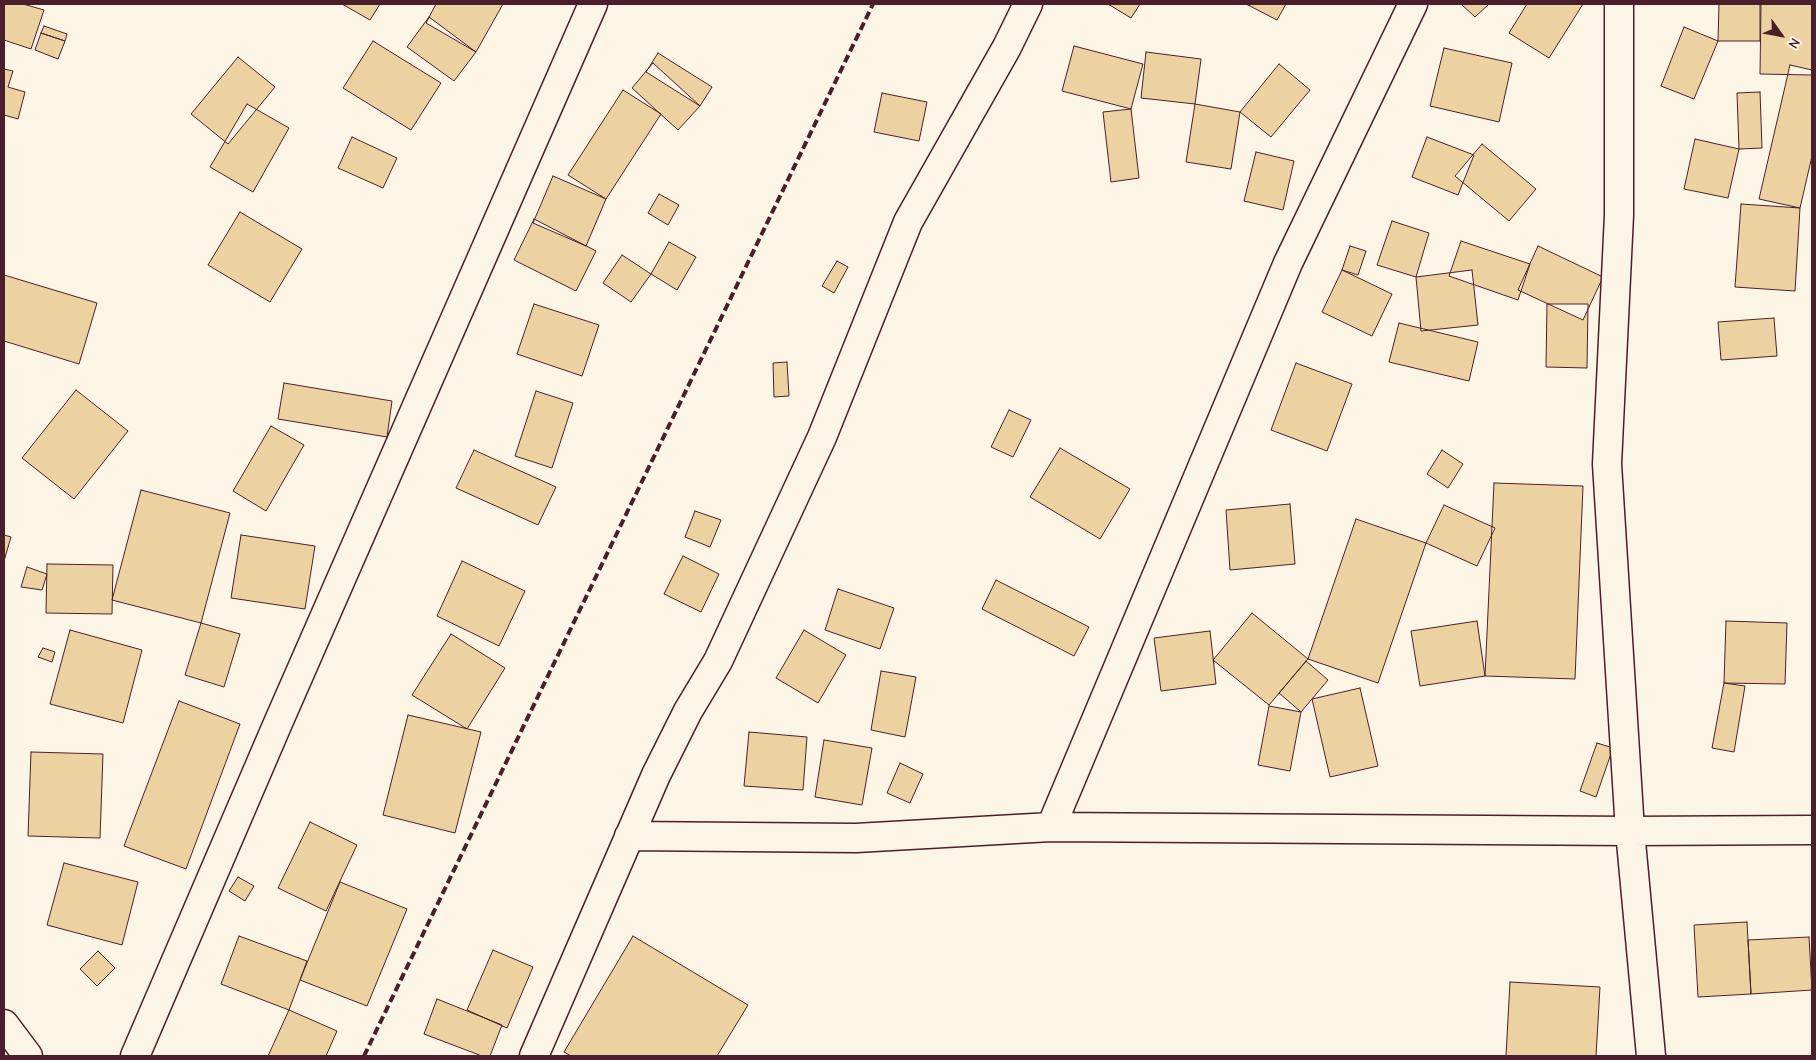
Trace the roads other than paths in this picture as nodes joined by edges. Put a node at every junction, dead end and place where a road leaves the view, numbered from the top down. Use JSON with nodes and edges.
{"nodes":[{"id":1,"x":593,"y":4,"type":"edge"},
{"id":2,"x":1028,"y":4,"type":"edge"},
{"id":3,"x":1413,"y":4,"type":"edge"},
{"id":4,"x":1619,"y":4,"type":"edge"},
{"id":5,"x":1051,"y":828,"type":"junction"},
{"id":6,"x":1812,"y":830,"type":"edge"},
{"id":7,"x":1630,"y":831,"type":"junction"},
{"id":8,"x":629,"y":836,"type":"junction"},
{"id":9,"x":4,"y":1024,"type":"edge"},
{"id":10,"x":28,"y":1056,"type":"edge"},
{"id":11,"x":135,"y":1056,"type":"edge"},
{"id":12,"x":534,"y":1056,"type":"edge"},
{"id":13,"x":1651,"y":1056,"type":"edge"}],
"edges":[{"from":1,"to":11,"type":"street"},
{"from":2,"to":8,"type":"street"},
{"from":3,"to":5,"type":"street"},
{"from":4,"to":7,"type":"street"},
{"from":5,"to":7,"type":"street"},
{"from":5,"to":8,"type":"street"},
{"from":6,"to":7,"type":"street"},
{"from":7,"to":13,"type":"street"},
{"from":8,"to":12,"type":"street"},
{"from":9,"to":10,"type":"street"}]}
